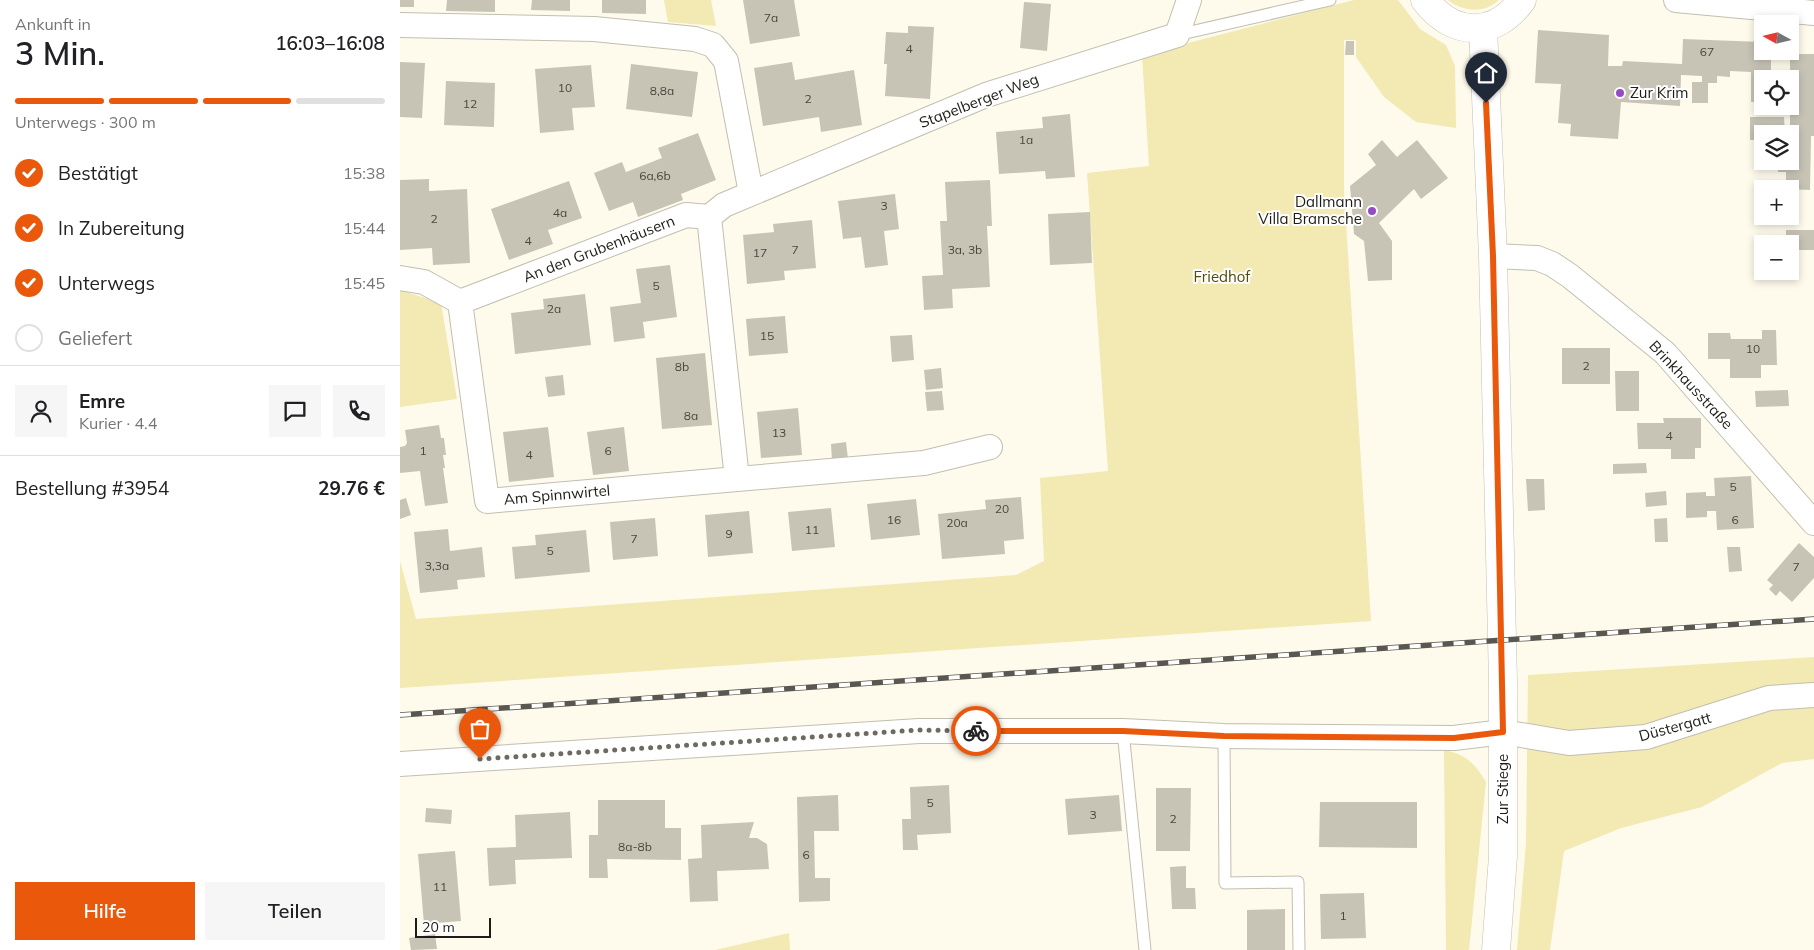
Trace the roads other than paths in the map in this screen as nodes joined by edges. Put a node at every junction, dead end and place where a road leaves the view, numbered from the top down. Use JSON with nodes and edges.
{"nodes":[{"id":1,"x":1189,"y":0,"type":"edge"},
{"id":2,"x":1330,"y":0,"type":"edge"},
{"id":3,"x":1426,"y":0,"type":"edge"},
{"id":4,"x":1522,"y":0,"type":"edge"},
{"id":5,"x":1676,"y":0,"type":"edge"},
{"id":6,"x":1814,"y":13,"type":"edge"},
{"id":7,"x":400,"y":25,"type":"edge"},
{"id":8,"x":1483,"y":28,"type":"junction"},
{"id":9,"x":1177,"y":35,"type":"junction"},
{"id":10,"x":751,"y":193,"type":"junction"},
{"id":11,"x":709,"y":217,"type":"junction"},
{"id":12,"x":1493,"y":256,"type":"junction"},
{"id":13,"x":400,"y":278,"type":"edge"},
{"id":14,"x":460,"y":302,"type":"junction"},
{"id":15,"x":990,"y":447,"type":"dead end"},
{"id":16,"x":737,"y":479,"type":"junction"},
{"id":17,"x":1814,"y":523,"type":"edge"},
{"id":18,"x":1814,"y":695,"type":"edge"},
{"id":19,"x":1123,"y":731,"type":"junction"},
{"id":20,"x":1503,"y":732,"type":"junction"},
{"id":21,"x":1224,"y":736,"type":"junction"},
{"id":22,"x":400,"y":764,"type":"edge"},
{"id":23,"x":1145,"y":950,"type":"edge"},
{"id":24,"x":1299,"y":950,"type":"edge"},
{"id":25,"x":1496,"y":950,"type":"edge"}],
"edges":[{"from":1,"to":9,"type":"street"},
{"from":2,"to":9,"type":"lane"},
{"from":3,"to":8,"type":"street"},
{"from":4,"to":8,"type":"street"},
{"from":5,"to":6,"type":"street"},
{"from":7,"to":10,"type":"street"},
{"from":8,"to":12,"type":"street","name":"Zur Stiege"},
{"from":9,"to":10,"type":"street","name":"Stapelberger Weg"},
{"from":10,"to":11,"type":"street"},
{"from":11,"to":14,"type":"street","name":"An den Grubenhäusern"},
{"from":11,"to":16,"type":"street"},
{"from":12,"to":17,"type":"street","name":"Brinkhausstraße"},
{"from":12,"to":20,"type":"street","name":"Zur Stiege"},
{"from":13,"to":14,"type":"street"},
{"from":14,"to":16,"type":"street","name":"Am Spinnwirtel"},
{"from":15,"to":16,"type":"street","name":"Am Spinnwirtel"},
{"from":18,"to":20,"type":"street","name":"Düstergatt"},
{"from":19,"to":21,"type":"street","name":"Düstergatt"},
{"from":19,"to":22,"type":"street","name":"Düstergatt"},
{"from":19,"to":23,"type":"lane"},
{"from":20,"to":21,"type":"street","name":"Düstergatt"},
{"from":20,"to":25,"type":"street","name":"Zur Stiege"},
{"from":21,"to":24,"type":"lane"}]}
